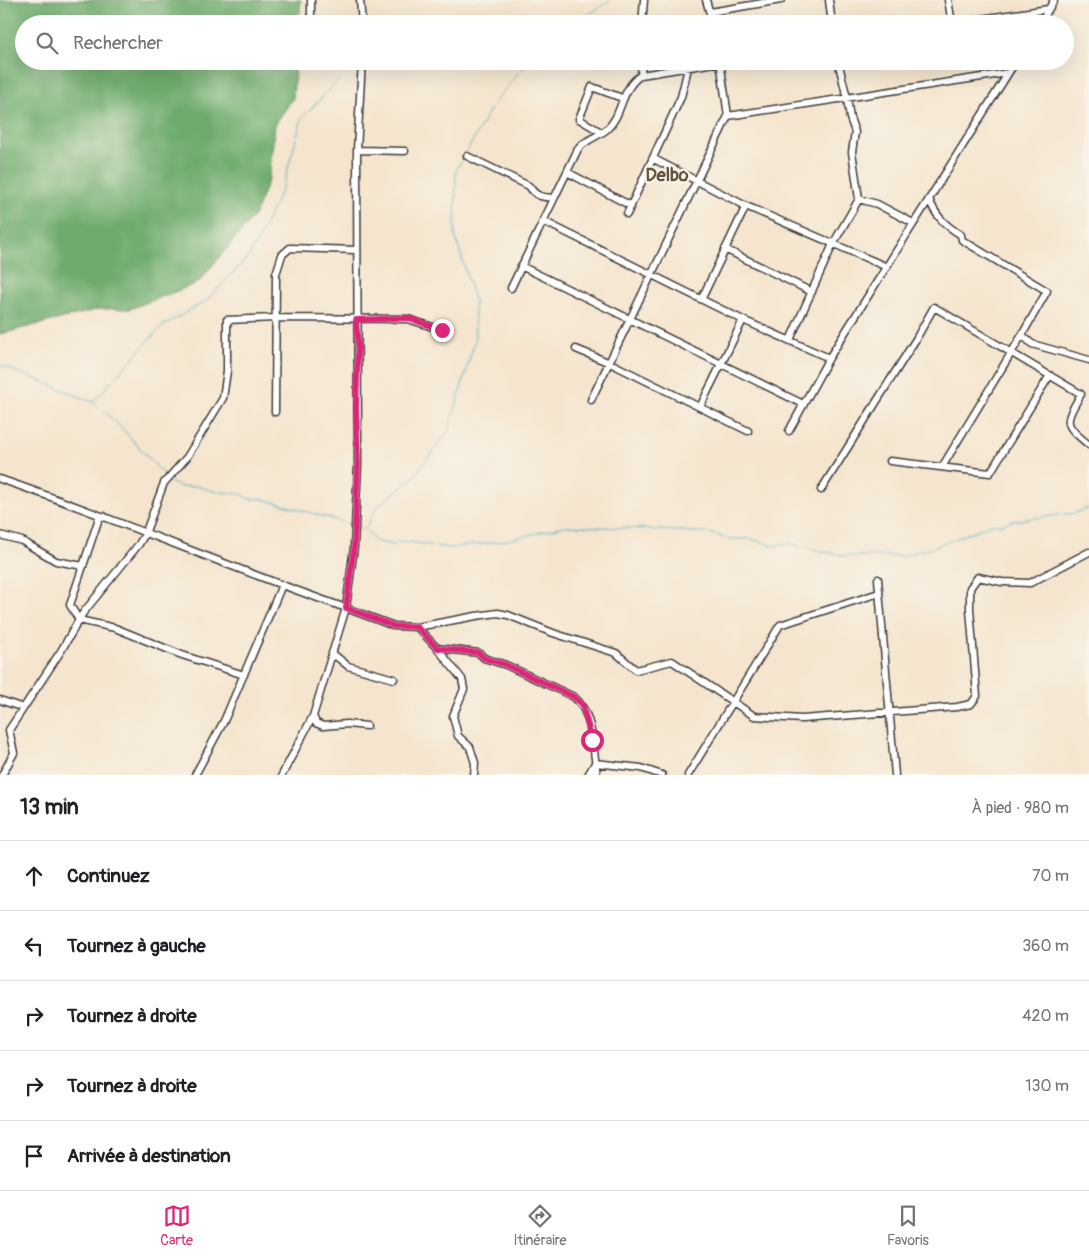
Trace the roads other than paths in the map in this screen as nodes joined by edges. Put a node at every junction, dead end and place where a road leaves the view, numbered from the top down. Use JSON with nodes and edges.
{"nodes":[{"id":1,"x":311,"y":0,"type":"edge"},
{"id":2,"x":360,"y":0,"type":"edge"},
{"id":3,"x":644,"y":0,"type":"edge"},
{"id":4,"x":706,"y":0,"type":"edge"},
{"id":5,"x":782,"y":0,"type":"edge"},
{"id":6,"x":829,"y":0,"type":"edge"},
{"id":7,"x":948,"y":0,"type":"edge"},
{"id":8,"x":1054,"y":0,"type":"edge"},
{"id":9,"x":1048,"y":10,"type":"junction"},
{"id":10,"x":710,"y":12,"type":"junction"},
{"id":11,"x":310,"y":15,"type":"dead end"},
{"id":12,"x":361,"y":15,"type":"edge"},
{"id":13,"x":643,"y":15,"type":"edge"},
{"id":14,"x":711,"y":15,"type":"edge"},
{"id":15,"x":831,"y":15,"type":"edge"},
{"id":16,"x":949,"y":15,"type":"edge"},
{"id":17,"x":1010,"y":15,"type":"edge"},
{"id":18,"x":1045,"y":15,"type":"edge"},
{"id":19,"x":362,"y":70,"type":"edge"},
{"id":20,"x":641,"y":70,"type":"edge"},
{"id":21,"x":675,"y":70,"type":"edge"},
{"id":22,"x":688,"y":70,"type":"edge"},
{"id":23,"x":723,"y":70,"type":"edge"},
{"id":24,"x":840,"y":70,"type":"edge"},
{"id":25,"x":1010,"y":70,"type":"edge"},
{"id":26,"x":1008,"y":73,"type":"junction"},
{"id":27,"x":641,"y":75,"type":"junction"},
{"id":28,"x":622,"y":98,"type":"junction"},
{"id":29,"x":848,"y":98,"type":"junction"},
{"id":30,"x":728,"y":116,"type":"junction"},
{"id":31,"x":601,"y":132,"type":"junction"},
{"id":32,"x":358,"y":150,"type":"junction"},
{"id":33,"x":405,"y":151,"type":"dead end"},
{"id":34,"x":467,"y":156,"type":"dead end"},
{"id":35,"x":654,"y":159,"type":"junction"},
{"id":36,"x":567,"y":172,"type":"junction"},
{"id":37,"x":698,"y":181,"type":"junction"},
{"id":38,"x":554,"y":198,"type":"junction"},
{"id":39,"x":859,"y":199,"type":"junction"},
{"id":40,"x":929,"y":199,"type":"junction"},
{"id":41,"x":631,"y":206,"type":"junction"},
{"id":42,"x":746,"y":206,"type":"junction"},
{"id":43,"x":627,"y":214,"type":"dead end"},
{"id":44,"x":543,"y":221,"type":"junction"},
{"id":45,"x":914,"y":223,"type":"junction"},
{"id":46,"x":833,"y":244,"type":"junction"},
{"id":47,"x":725,"y":249,"type":"junction"},
{"id":48,"x":357,"y":250,"type":"junction"},
{"id":49,"x":521,"y":266,"type":"junction"},
{"id":50,"x":886,"y":267,"type":"junction"},
{"id":51,"x":653,"y":274,"type":"junction"},
{"id":52,"x":511,"y":288,"type":"dead end"},
{"id":53,"x":812,"y":292,"type":"junction"},
{"id":54,"x":702,"y":298,"type":"junction"},
{"id":55,"x":276,"y":318,"type":"junction"},
{"id":56,"x":632,"y":319,"type":"junction"},
{"id":57,"x":356,"y":320,"type":"junction"},
{"id":58,"x":743,"y":320,"type":"junction"},
{"id":59,"x":442,"y":330,"type":"dead end"},
{"id":60,"x":1022,"y":335,"type":"junction"},
{"id":61,"x":790,"y":340,"type":"junction"},
{"id":62,"x":576,"y":349,"type":"dead end"},
{"id":63,"x":1010,"y":354,"type":"junction"},
{"id":64,"x":829,"y":358,"type":"junction"},
{"id":65,"x":1089,"y":360,"type":"edge"},
{"id":66,"x":610,"y":363,"type":"junction"},
{"id":67,"x":722,"y":363,"type":"junction"},
{"id":68,"x":1050,"y":375,"type":"junction"},
{"id":69,"x":591,"y":400,"type":"dead end"},
{"id":70,"x":803,"y":404,"type":"junction"},
{"id":71,"x":700,"y":407,"type":"junction"},
{"id":72,"x":275,"y":412,"type":"dead end"},
{"id":73,"x":748,"y":431,"type":"dead end"},
{"id":74,"x":789,"y":431,"type":"dead end"},
{"id":75,"x":1089,"y":445,"type":"edge"},
{"id":76,"x":890,"y":461,"type":"dead end"},
{"id":77,"x":942,"y":467,"type":"junction"},
{"id":78,"x":0,"y":478,"type":"edge"},
{"id":79,"x":820,"y":490,"type":"dead end"},
{"id":80,"x":104,"y":516,"type":"junction"},
{"id":81,"x":145,"y":534,"type":"junction"},
{"id":82,"x":0,"y":535,"type":"edge"},
{"id":83,"x":1089,"y":552,"type":"edge"},
{"id":84,"x":83,"y":566,"type":"junction"},
{"id":85,"x":878,"y":579,"type":"dead end"},
{"id":86,"x":282,"y":585,"type":"junction"},
{"id":87,"x":879,"y":593,"type":"junction"},
{"id":88,"x":346,"y":608,"type":"junction"},
{"id":89,"x":79,"y":620,"type":"junction"},
{"id":90,"x":417,"y":627,"type":"junction"},
{"id":91,"x":437,"y":648,"type":"junction"},
{"id":92,"x":332,"y":653,"type":"junction"},
{"id":93,"x":244,"y":675,"type":"junction"},
{"id":94,"x":394,"y":679,"type":"dead end"},
{"id":95,"x":0,"y":700,"type":"edge"},
{"id":96,"x":732,"y":701,"type":"junction"},
{"id":97,"x":22,"y":708,"type":"junction"},
{"id":98,"x":890,"y":712,"type":"junction"},
{"id":99,"x":313,"y":716,"type":"junction"},
{"id":100,"x":367,"y":726,"type":"dead end"},
{"id":101,"x":595,"y":763,"type":"junction"},
{"id":102,"x":2,"y":775,"type":"edge"},
{"id":103,"x":196,"y":775,"type":"edge"},
{"id":104,"x":282,"y":775,"type":"edge"},
{"id":105,"x":474,"y":775,"type":"edge"},
{"id":106,"x":588,"y":775,"type":"edge"},
{"id":107,"x":597,"y":775,"type":"edge"},
{"id":108,"x":662,"y":775,"type":"edge"},
{"id":109,"x":688,"y":775,"type":"edge"},
{"id":110,"x":895,"y":775,"type":"edge"}],
"edges":[{"from":1,"to":11,"type":"street"},
{"from":2,"to":12,"type":"street"},
{"from":3,"to":13,"type":"street"},
{"from":4,"to":10,"type":"street"},
{"from":5,"to":10,"type":"street"},
{"from":6,"to":15,"type":"street"},
{"from":7,"to":16,"type":"street"},
{"from":8,"to":9,"type":"street"},
{"from":9,"to":17,"type":"street"},
{"from":9,"to":18,"type":"street"},
{"from":10,"to":14,"type":"street"},
{"from":19,"to":32,"type":"street"},
{"from":20,"to":27,"type":"street"},
{"from":21,"to":27,"type":"street"},
{"from":22,"to":35,"type":"street"},
{"from":23,"to":30,"type":"street"},
{"from":24,"to":29,"type":"street"},
{"from":25,"to":26,"type":"street"},
{"from":26,"to":29,"type":"street"},
{"from":26,"to":40,"type":"street"},
{"from":27,"to":28,"type":"street"},
{"from":28,"to":31,"type":"street"},
{"from":28,"to":31,"type":"street"},
{"from":29,"to":30,"type":"street"},
{"from":29,"to":39,"type":"street"},
{"from":30,"to":37,"type":"street"},
{"from":31,"to":36,"type":"street"},
{"from":32,"to":33,"type":"street"},
{"from":32,"to":48,"type":"street"},
{"from":34,"to":38,"type":"street"},
{"from":35,"to":37,"type":"street"},
{"from":35,"to":41,"type":"street"},
{"from":36,"to":38,"type":"street"},
{"from":36,"to":41,"type":"street"},
{"from":37,"to":42,"type":"street"},
{"from":37,"to":51,"type":"street"},
{"from":38,"to":44,"type":"street"},
{"from":39,"to":45,"type":"street"},
{"from":39,"to":46,"type":"street"},
{"from":40,"to":45,"type":"street"},
{"from":40,"to":60,"type":"street"},
{"from":41,"to":43,"type":"street"},
{"from":42,"to":46,"type":"street"},
{"from":42,"to":47,"type":"street"},
{"from":44,"to":49,"type":"street"},
{"from":44,"to":51,"type":"street"},
{"from":45,"to":50,"type":"street"},
{"from":46,"to":50,"type":"street"},
{"from":46,"to":53,"type":"street"},
{"from":47,"to":53,"type":"street"},
{"from":47,"to":54,"type":"street"},
{"from":48,"to":55,"type":"street"},
{"from":48,"to":57,"type":"street"},
{"from":49,"to":52,"type":"street"},
{"from":49,"to":56,"type":"street"},
{"from":50,"to":64,"type":"street"},
{"from":51,"to":54,"type":"street"},
{"from":51,"to":56,"type":"street"},
{"from":53,"to":61,"type":"street"},
{"from":54,"to":58,"type":"street"},
{"from":55,"to":57,"type":"street"},
{"from":55,"to":72,"type":"street"},
{"from":55,"to":81,"type":"street"},
{"from":56,"to":66,"type":"street"},
{"from":56,"to":67,"type":"street"},
{"from":57,"to":59,"type":"street"},
{"from":57,"to":88,"type":"street"},
{"from":58,"to":61,"type":"street"},
{"from":58,"to":67,"type":"street"},
{"from":60,"to":63,"type":"street"},
{"from":60,"to":65,"type":"street"},
{"from":61,"to":64,"type":"street"},
{"from":62,"to":66,"type":"street"},
{"from":63,"to":68,"type":"street"},
{"from":63,"to":77,"type":"street"},
{"from":63,"to":79,"type":"street"},
{"from":64,"to":70,"type":"street"},
{"from":66,"to":69,"type":"street"},
{"from":66,"to":71,"type":"street"},
{"from":67,"to":70,"type":"street"},
{"from":67,"to":71,"type":"street"},
{"from":68,"to":75,"type":"street"},
{"from":68,"to":77,"type":"street"},
{"from":70,"to":74,"type":"street"},
{"from":71,"to":73,"type":"street"},
{"from":76,"to":77,"type":"street"},
{"from":78,"to":80,"type":"street"},
{"from":80,"to":81,"type":"street"},
{"from":80,"to":84,"type":"street"},
{"from":81,"to":86,"type":"street"},
{"from":81,"to":89,"type":"street"},
{"from":82,"to":84,"type":"street"},
{"from":83,"to":98,"type":"street"},
{"from":84,"to":89,"type":"street"},
{"from":85,"to":87,"type":"street"},
{"from":86,"to":88,"type":"street"},
{"from":86,"to":93,"type":"street"},
{"from":87,"to":96,"type":"street"},
{"from":87,"to":98,"type":"street"},
{"from":88,"to":90,"type":"street"},
{"from":88,"to":92,"type":"street"},
{"from":89,"to":93,"type":"street"},
{"from":89,"to":97,"type":"street"},
{"from":90,"to":91,"type":"street"},
{"from":90,"to":96,"type":"street"},
{"from":91,"to":101,"type":"street"},
{"from":91,"to":105,"type":"street"},
{"from":92,"to":94,"type":"street"},
{"from":92,"to":99,"type":"street"},
{"from":93,"to":103,"type":"street"},
{"from":95,"to":97,"type":"street"},
{"from":96,"to":98,"type":"street"},
{"from":96,"to":109,"type":"street"},
{"from":97,"to":102,"type":"street"},
{"from":98,"to":110,"type":"street"},
{"from":99,"to":100,"type":"street"},
{"from":99,"to":104,"type":"street"},
{"from":101,"to":106,"type":"street"},
{"from":101,"to":107,"type":"street"},
{"from":101,"to":108,"type":"street"}]}
